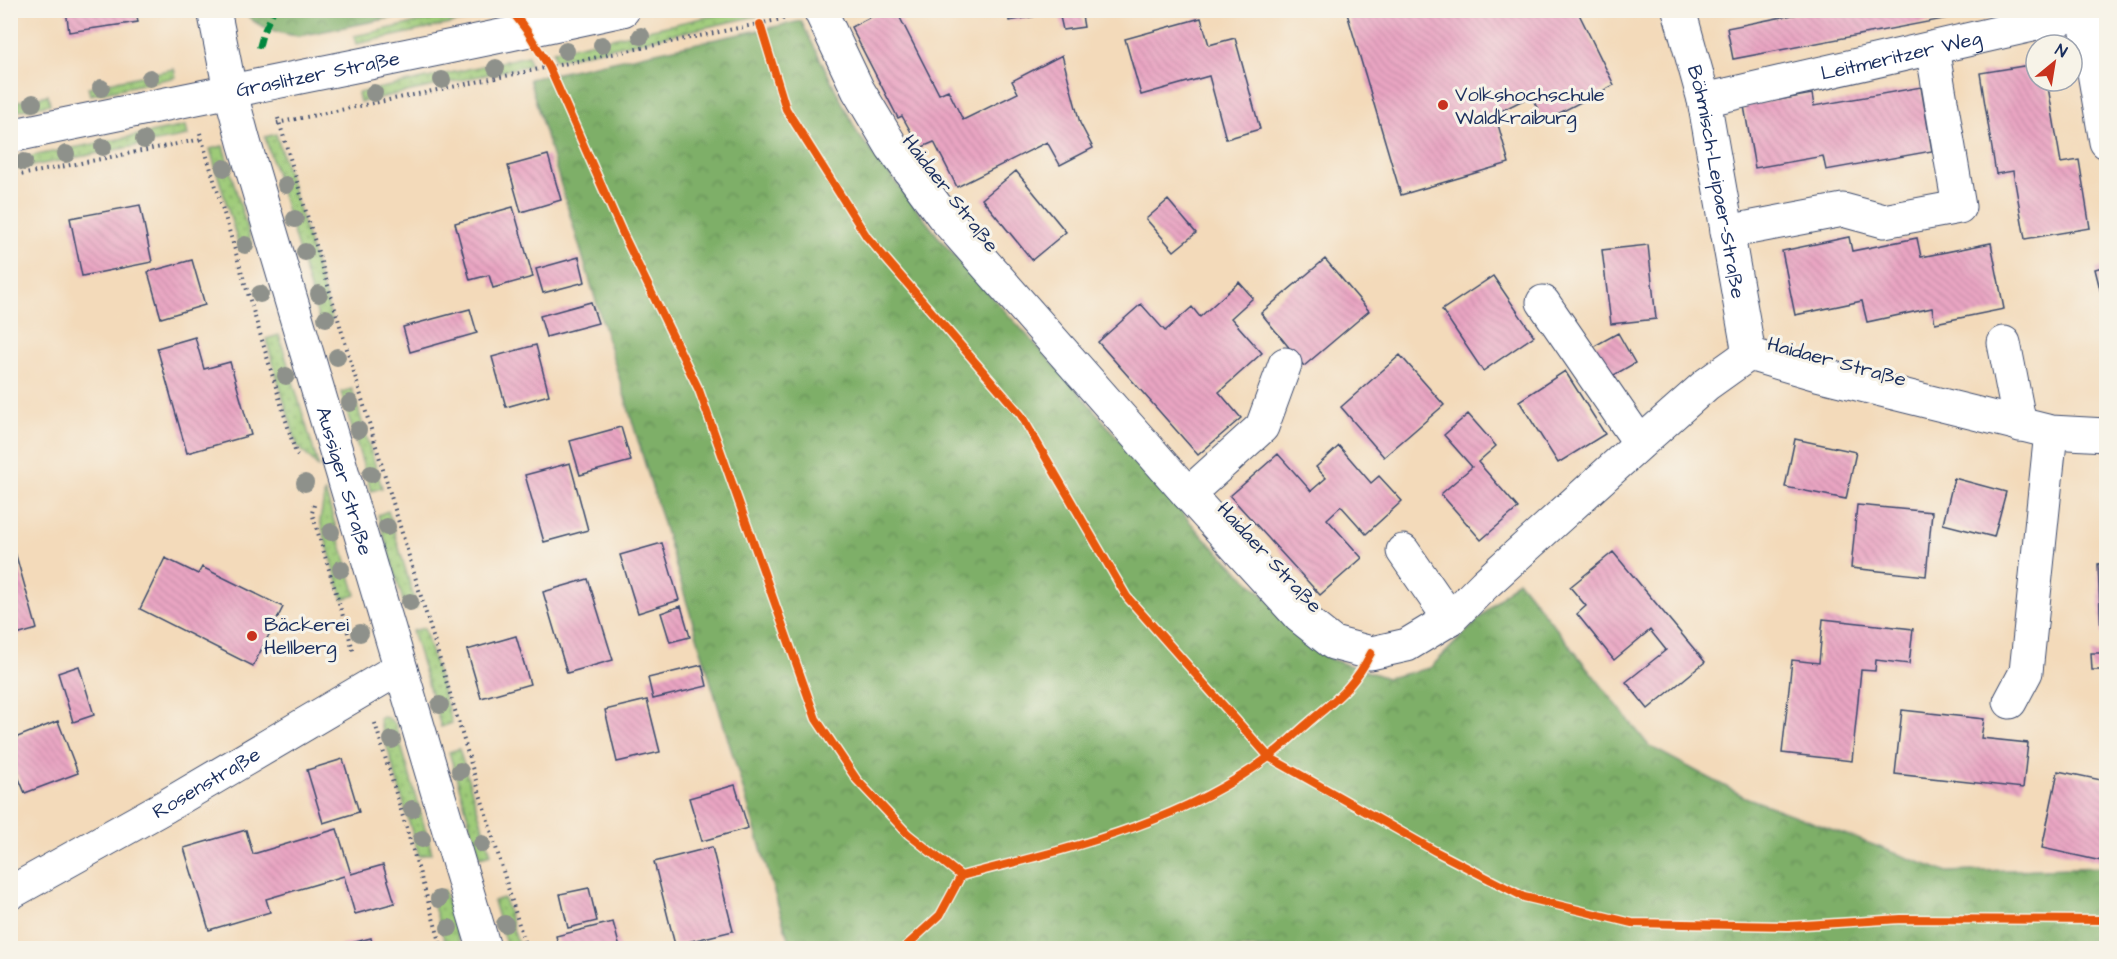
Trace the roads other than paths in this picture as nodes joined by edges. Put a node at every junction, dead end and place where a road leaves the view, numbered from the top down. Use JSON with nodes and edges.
{"nodes":[{"id":1,"x":214,"y":10,"type":"edge"},
{"id":2,"x":623,"y":10,"type":"edge"},
{"id":3,"x":820,"y":11,"type":"edge"},
{"id":4,"x":1686,"y":12,"type":"edge"},
{"id":5,"x":2091,"y":12,"type":"edge"},
{"id":6,"x":1987,"y":23,"type":"edge"},
{"id":7,"x":1932,"y":48,"type":"junction"},
{"id":8,"x":230,"y":90,"type":"junction"},
{"id":9,"x":1704,"y":100,"type":"junction"},
{"id":10,"x":10,"y":136,"type":"edge"},
{"id":11,"x":2106,"y":142,"type":"edge"},
{"id":12,"x":1727,"y":232,"type":"junction"},
{"id":13,"x":1543,"y":302,"type":"dead end"},
{"id":14,"x":2004,"y":343,"type":"dead end"},
{"id":15,"x":1749,"y":354,"type":"junction"},
{"id":16,"x":1285,"y":364,"type":"dead end"},
{"id":17,"x":2035,"y":428,"type":"junction"},
{"id":18,"x":2106,"y":435,"type":"edge"},
{"id":19,"x":1640,"y":443,"type":"junction"},
{"id":20,"x":1188,"y":494,"type":"junction"},
{"id":21,"x":1403,"y":551,"type":"dead end"},
{"id":22,"x":1450,"y":619,"type":"junction"},
{"id":23,"x":400,"y":668,"type":"junction"},
{"id":24,"x":2010,"y":702,"type":"dead end"},
{"id":25,"x":10,"y":893,"type":"edge"},
{"id":26,"x":484,"y":948,"type":"edge"}],
"edges":[{"from":1,"to":8,"type":"street","name":"Aussiger Straße"},
{"from":2,"to":8,"type":"street","name":"Graslitzer Straße"},
{"from":3,"to":20,"type":"street","name":"Haidaer Straße"},
{"from":4,"to":9,"type":"street","name":"Böhmisch-Leipaer-Straße"},
{"from":5,"to":6,"type":"street","name":"Leitmeritzer Weg"},
{"from":5,"to":11,"type":"street"},
{"from":6,"to":7,"type":"street","name":"Leitmeritzer Weg"},
{"from":7,"to":9,"type":"street","name":"Leitmeritzer Weg"},
{"from":7,"to":12,"type":"street"},
{"from":8,"to":10,"type":"street","name":"Graslitzer Straße"},
{"from":8,"to":23,"type":"street","name":"Aussiger Straße"},
{"from":9,"to":12,"type":"street","name":"Böhmisch-Leipaer-Straße"},
{"from":12,"to":15,"type":"street","name":"Böhmisch-Leipaer-Straße"},
{"from":13,"to":19,"type":"street"},
{"from":14,"to":17,"type":"street"},
{"from":15,"to":17,"type":"street","name":"Haidaer Straße"},
{"from":15,"to":19,"type":"street","name":"Haidaer Straße"},
{"from":16,"to":20,"type":"street"},
{"from":17,"to":18,"type":"street","name":"Haidaer Straße"},
{"from":17,"to":24,"type":"street"},
{"from":19,"to":22,"type":"street","name":"Haidaer Straße"},
{"from":20,"to":22,"type":"street","name":"Haidaer Straße"},
{"from":21,"to":22,"type":"street"},
{"from":23,"to":25,"type":"street","name":"Rosenstraße"},
{"from":23,"to":26,"type":"street","name":"Aussiger Straße"}]}
